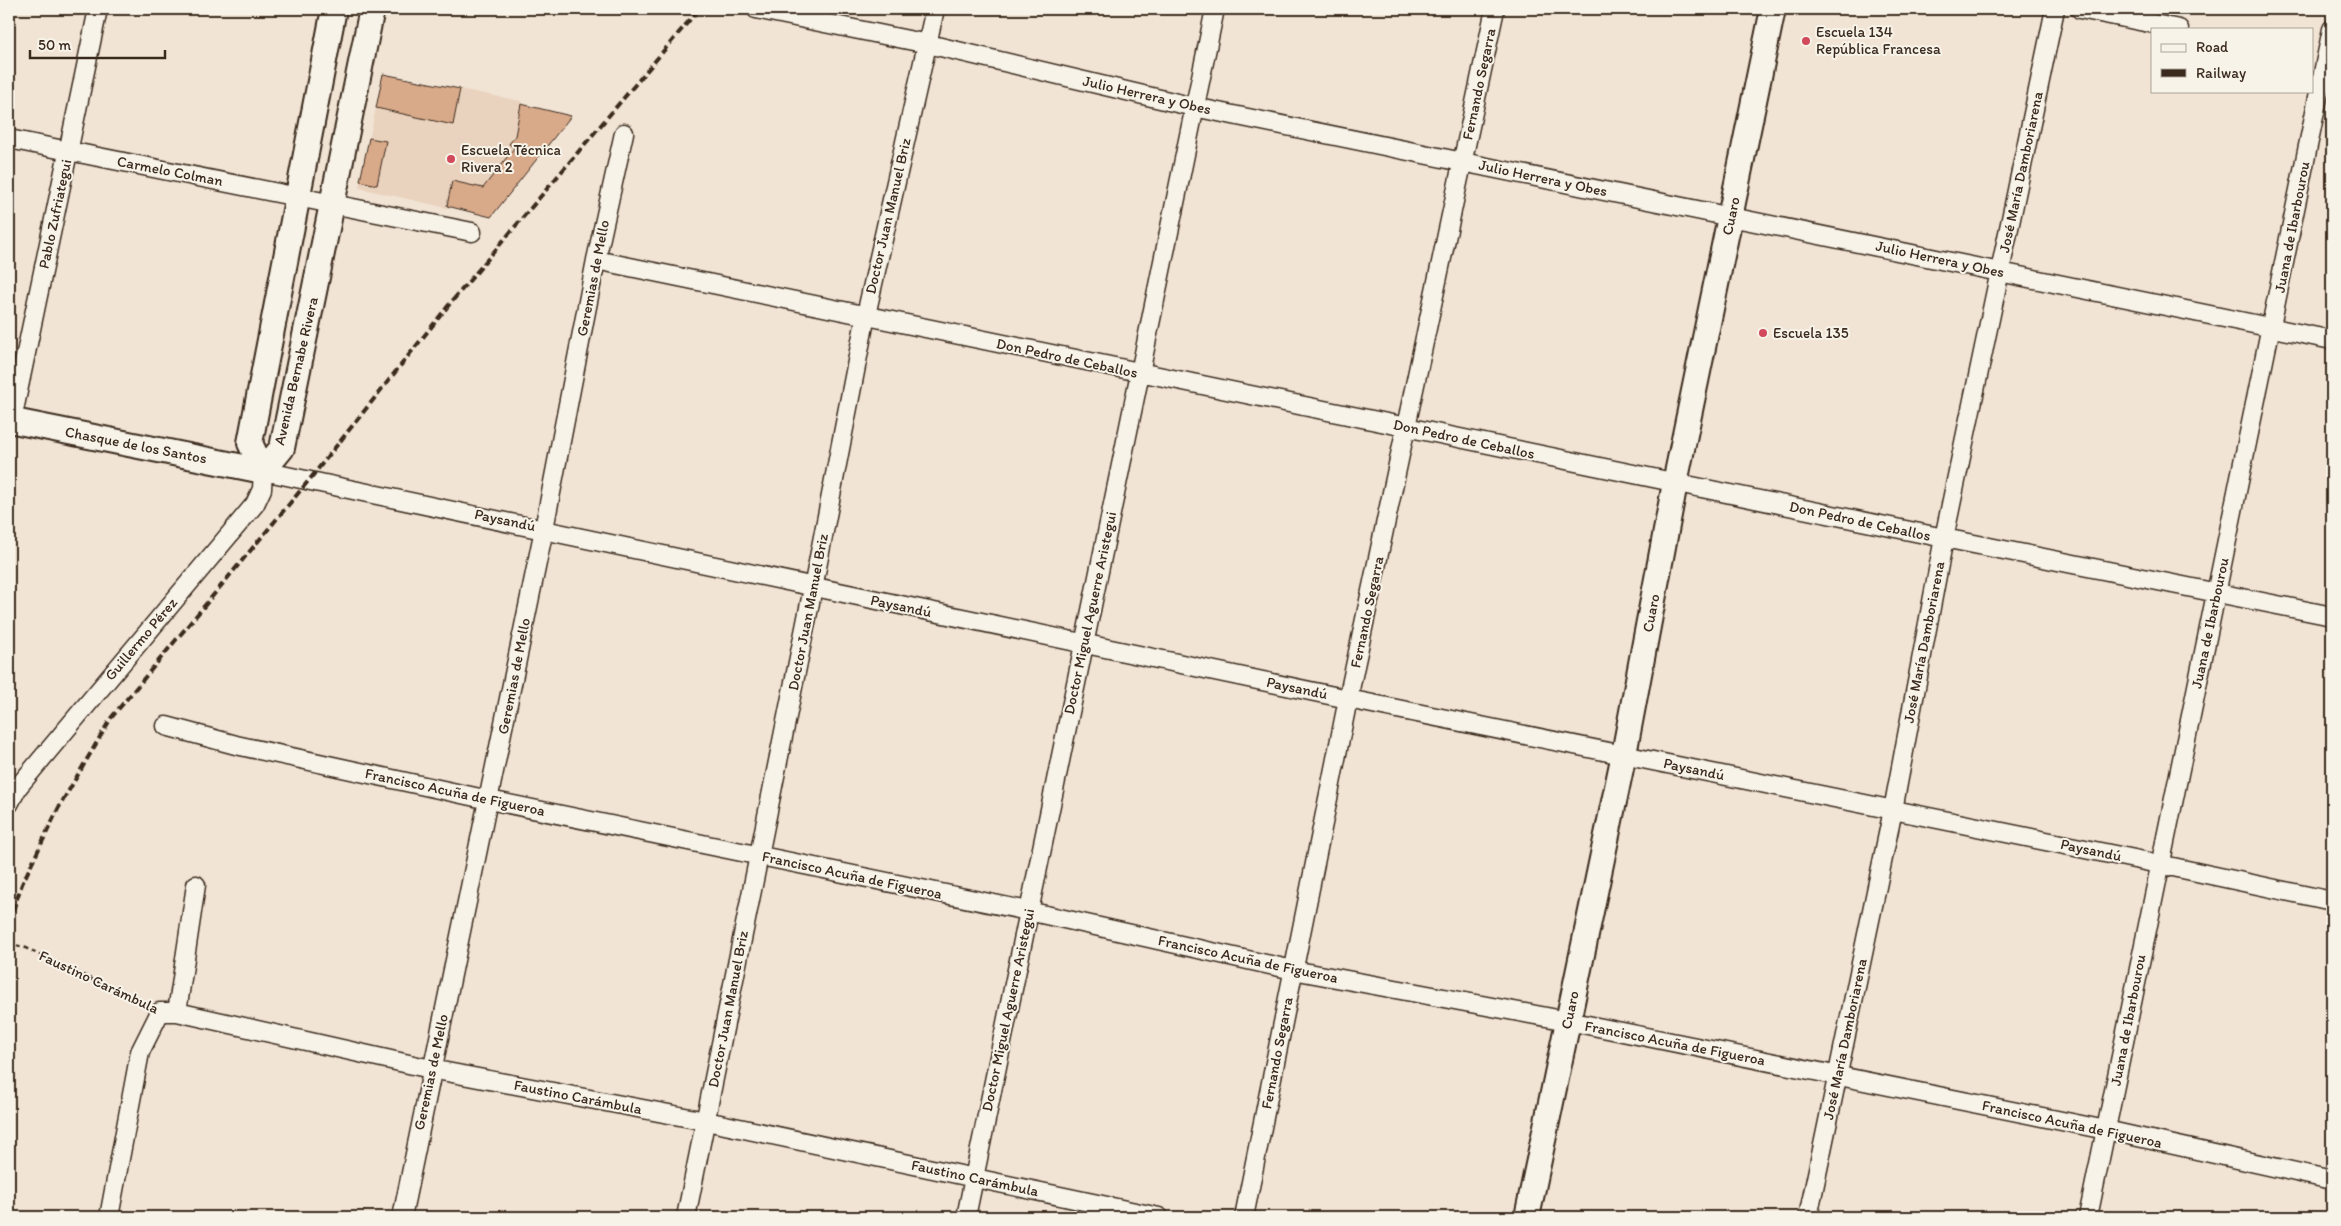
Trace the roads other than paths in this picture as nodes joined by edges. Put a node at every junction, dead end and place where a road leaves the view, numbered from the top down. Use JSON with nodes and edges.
{"nodes":[{"id":1,"x":98,"y":9,"type":"edge"},
{"id":2,"x":334,"y":9,"type":"edge"},
{"id":3,"x":372,"y":9,"type":"edge"},
{"id":4,"x":756,"y":9,"type":"edge"},
{"id":5,"x":935,"y":9,"type":"edge"},
{"id":6,"x":1215,"y":9,"type":"edge"},
{"id":7,"x":1495,"y":9,"type":"edge"},
{"id":8,"x":1773,"y":9,"type":"edge"},
{"id":9,"x":2056,"y":9,"type":"edge"},
{"id":10,"x":2080,"y":9,"type":"edge"},
{"id":11,"x":2174,"y":28,"type":"edge"},
{"id":12,"x":2332,"y":30,"type":"edge"},
{"id":13,"x":928,"y":44,"type":"junction"},
{"id":14,"x":2324,"y":58,"type":"edge"},
{"id":15,"x":1194,"y":107,"type":"junction"},
{"id":16,"x":624,"y":133,"type":"dead end"},
{"id":17,"x":9,"y":139,"type":"edge"},
{"id":18,"x":69,"y":150,"type":"junction"},
{"id":19,"x":1463,"y":162,"type":"junction"},
{"id":20,"x":297,"y":196,"type":"junction"},
{"id":21,"x":332,"y":202,"type":"junction"},
{"id":22,"x":1731,"y":217,"type":"junction"},
{"id":23,"x":472,"y":232,"type":"dead end"},
{"id":24,"x":596,"y":260,"type":"junction"},
{"id":25,"x":2000,"y":272,"type":"junction"},
{"id":26,"x":866,"y":315,"type":"junction"},
{"id":27,"x":2272,"y":328,"type":"junction"},
{"id":28,"x":2332,"y":340,"type":"edge"},
{"id":29,"x":1139,"y":373,"type":"junction"},
{"id":30,"x":10,"y":420,"type":"edge"},
{"id":31,"x":1407,"y":428,"type":"junction"},
{"id":32,"x":263,"y":471,"type":"junction"},
{"id":33,"x":1675,"y":483,"type":"junction"},
{"id":34,"x":544,"y":529,"type":"junction"},
{"id":35,"x":1944,"y":538,"type":"junction"},
{"id":36,"x":813,"y":588,"type":"junction"},
{"id":37,"x":2217,"y":592,"type":"junction"},
{"id":38,"x":2332,"y":616,"type":"edge"},
{"id":39,"x":1084,"y":643,"type":"junction"},
{"id":40,"x":1348,"y":699,"type":"junction"},
{"id":41,"x":166,"y":726,"type":"dead end"},
{"id":42,"x":1624,"y":754,"type":"junction"},
{"id":43,"x":13,"y":786,"type":"edge"},
{"id":44,"x":489,"y":800,"type":"junction"},
{"id":45,"x":9,"y":804,"type":"edge"},
{"id":46,"x":1893,"y":810,"type":"junction"},
{"id":47,"x":758,"y":855,"type":"junction"},
{"id":48,"x":2159,"y":864,"type":"junction"},
{"id":49,"x":196,"y":885,"type":"dead end"},
{"id":50,"x":2332,"y":901,"type":"edge"},
{"id":51,"x":1028,"y":911,"type":"junction"},
{"id":52,"x":1293,"y":970,"type":"junction"},
{"id":53,"x":168,"y":1012,"type":"junction"},
{"id":54,"x":1568,"y":1021,"type":"junction"},
{"id":55,"x":431,"y":1069,"type":"junction"},
{"id":56,"x":1837,"y":1076,"type":"junction"},
{"id":57,"x":706,"y":1121,"type":"junction"},
{"id":58,"x":2106,"y":1130,"type":"junction"},
{"id":59,"x":974,"y":1178,"type":"junction"},
{"id":60,"x":2332,"y":1180,"type":"edge"},
{"id":61,"x":109,"y":1217,"type":"edge"},
{"id":62,"x":402,"y":1217,"type":"edge"},
{"id":63,"x":686,"y":1217,"type":"edge"},
{"id":64,"x":966,"y":1217,"type":"edge"},
{"id":65,"x":1159,"y":1217,"type":"edge"},
{"id":66,"x":1244,"y":1217,"type":"edge"},
{"id":67,"x":1527,"y":1217,"type":"edge"},
{"id":68,"x":1808,"y":1217,"type":"edge"},
{"id":69,"x":2088,"y":1217,"type":"edge"}],
"edges":[{"from":1,"to":18,"type":"street","name":"Pablo Zufriategui"},
{"from":2,"to":20,"type":"street","name":"Avenida Bernabe Rivera"},
{"from":3,"to":21,"type":"street","name":"Avenida Bernabe Rivera"},
{"from":4,"to":13,"type":"street","name":"Julio Herrera y Obes"},
{"from":5,"to":13,"type":"street","name":"Doctor Juan Manuel Briz"},
{"from":6,"to":15,"type":"street","name":"Doctor Miguel Aguerre Aristegui"},
{"from":7,"to":19,"type":"street","name":"Fernando Segarra"},
{"from":8,"to":22,"type":"street","name":"Cuaro"},
{"from":9,"to":25,"type":"street","name":"José María Damboriarena"},
{"from":10,"to":11,"type":"street"},
{"from":12,"to":14,"type":"street","name":"Juana de Ibarbourou"},
{"from":13,"to":15,"type":"street","name":"Julio Herrera y Obes"},
{"from":13,"to":26,"type":"street","name":"Doctor Juan Manuel Briz"},
{"from":14,"to":27,"type":"street","name":"Juana de Ibarbourou"},
{"from":15,"to":19,"type":"street","name":"Julio Herrera y Obes"},
{"from":15,"to":29,"type":"street","name":"Doctor Miguel Aguerre Aristegui"},
{"from":16,"to":24,"type":"street","name":"Geremias de Mello"},
{"from":17,"to":18,"type":"street","name":"Carmelo Colman"},
{"from":18,"to":20,"type":"street","name":"Carmelo Colman"},
{"from":18,"to":30,"type":"street","name":"Pablo Zufriategui"},
{"from":19,"to":22,"type":"street","name":"Julio Herrera y Obes"},
{"from":19,"to":31,"type":"street","name":"Fernando Segarra"},
{"from":20,"to":21,"type":"street","name":"Carmelo Colman"},
{"from":20,"to":32,"type":"street","name":"Avenida Bernabe Rivera"},
{"from":21,"to":23,"type":"street","name":"Carmelo Colman"},
{"from":21,"to":32,"type":"street","name":"Avenida Bernabe Rivera"},
{"from":22,"to":25,"type":"street","name":"Julio Herrera y Obes"},
{"from":22,"to":33,"type":"street","name":"Cuaro"},
{"from":24,"to":26,"type":"street","name":"Don Pedro de Ceballos"},
{"from":24,"to":34,"type":"street","name":"Geremias de Mello"},
{"from":25,"to":27,"type":"street","name":"Julio Herrera y Obes"},
{"from":25,"to":35,"type":"street","name":"José María Damboriarena"},
{"from":26,"to":29,"type":"street","name":"Don Pedro de Ceballos"},
{"from":26,"to":36,"type":"street","name":"Doctor Juan Manuel Briz"},
{"from":27,"to":28,"type":"street","name":"Julio Herrera y Obes"},
{"from":27,"to":37,"type":"street","name":"Juana de Ibarbourou"},
{"from":29,"to":31,"type":"street","name":"Don Pedro de Ceballos"},
{"from":29,"to":39,"type":"street","name":"Doctor Miguel Aguerre Aristegui"},
{"from":30,"to":32,"type":"street","name":"Chasque de los Santos"},
{"from":31,"to":33,"type":"street","name":"Don Pedro de Ceballos"},
{"from":31,"to":40,"type":"street","name":"Fernando Segarra"},
{"from":32,"to":34,"type":"street","name":"Paysandú"},
{"from":32,"to":43,"type":"street","name":"Guillermo Pérez"},
{"from":33,"to":35,"type":"street","name":"Don Pedro de Ceballos"},
{"from":33,"to":42,"type":"street","name":"Cuaro"},
{"from":34,"to":36,"type":"street","name":"Paysandú"},
{"from":34,"to":44,"type":"street","name":"Geremias de Mello"},
{"from":35,"to":37,"type":"street","name":"Don Pedro de Ceballos"},
{"from":35,"to":46,"type":"street","name":"José María Damboriarena"},
{"from":36,"to":39,"type":"street","name":"Paysandú"},
{"from":36,"to":47,"type":"street","name":"Doctor Juan Manuel Briz"},
{"from":37,"to":38,"type":"street","name":"Don Pedro de Ceballos"},
{"from":37,"to":48,"type":"street","name":"Juana de Ibarbourou"},
{"from":39,"to":40,"type":"street","name":"Paysandú"},
{"from":39,"to":51,"type":"street","name":"Doctor Miguel Aguerre Aristegui"},
{"from":40,"to":42,"type":"street","name":"Paysandú"},
{"from":40,"to":52,"type":"street","name":"Fernando Segarra"},
{"from":41,"to":44,"type":"street","name":"Francisco Acuña de Figueroa"},
{"from":42,"to":46,"type":"street","name":"Paysandú"},
{"from":42,"to":54,"type":"street","name":"Cuaro"},
{"from":43,"to":45,"type":"street","name":"Guillermo Pérez"},
{"from":44,"to":47,"type":"street","name":"Francisco Acuña de Figueroa"},
{"from":44,"to":55,"type":"street","name":"Geremias de Mello"},
{"from":46,"to":48,"type":"street","name":"Paysandú"},
{"from":46,"to":56,"type":"street","name":"José María Damboriarena"},
{"from":47,"to":51,"type":"street","name":"Francisco Acuña de Figueroa"},
{"from":47,"to":57,"type":"street","name":"Doctor Juan Manuel Briz"},
{"from":48,"to":50,"type":"street","name":"Paysandú"},
{"from":48,"to":58,"type":"street","name":"Juana de Ibarbourou"},
{"from":49,"to":53,"type":"street"},
{"from":51,"to":52,"type":"street","name":"Francisco Acuña de Figueroa"},
{"from":51,"to":59,"type":"street","name":"Doctor Miguel Aguerre Aristegui"},
{"from":52,"to":54,"type":"street","name":"Francisco Acuña de Figueroa"},
{"from":52,"to":66,"type":"street","name":"Fernando Segarra"},
{"from":53,"to":55,"type":"street","name":"Faustino Carámbula"},
{"from":53,"to":61,"type":"street"},
{"from":54,"to":56,"type":"street","name":"Francisco Acuña de Figueroa"},
{"from":54,"to":67,"type":"street","name":"Cuaro"},
{"from":55,"to":57,"type":"street","name":"Faustino Carámbula"},
{"from":55,"to":62,"type":"street","name":"Geremias de Mello"},
{"from":56,"to":58,"type":"street","name":"Francisco Acuña de Figueroa"},
{"from":56,"to":68,"type":"street","name":"José María Damboriarena"},
{"from":57,"to":59,"type":"street","name":"Faustino Carámbula"},
{"from":57,"to":63,"type":"street","name":"Doctor Juan Manuel Briz"},
{"from":58,"to":60,"type":"street","name":"Francisco Acuña de Figueroa"},
{"from":58,"to":69,"type":"street","name":"Juana de Ibarbourou"},
{"from":59,"to":64,"type":"street","name":"Doctor Miguel Aguerre Aristegui"},
{"from":59,"to":65,"type":"street","name":"Faustino Carámbula"}]}
